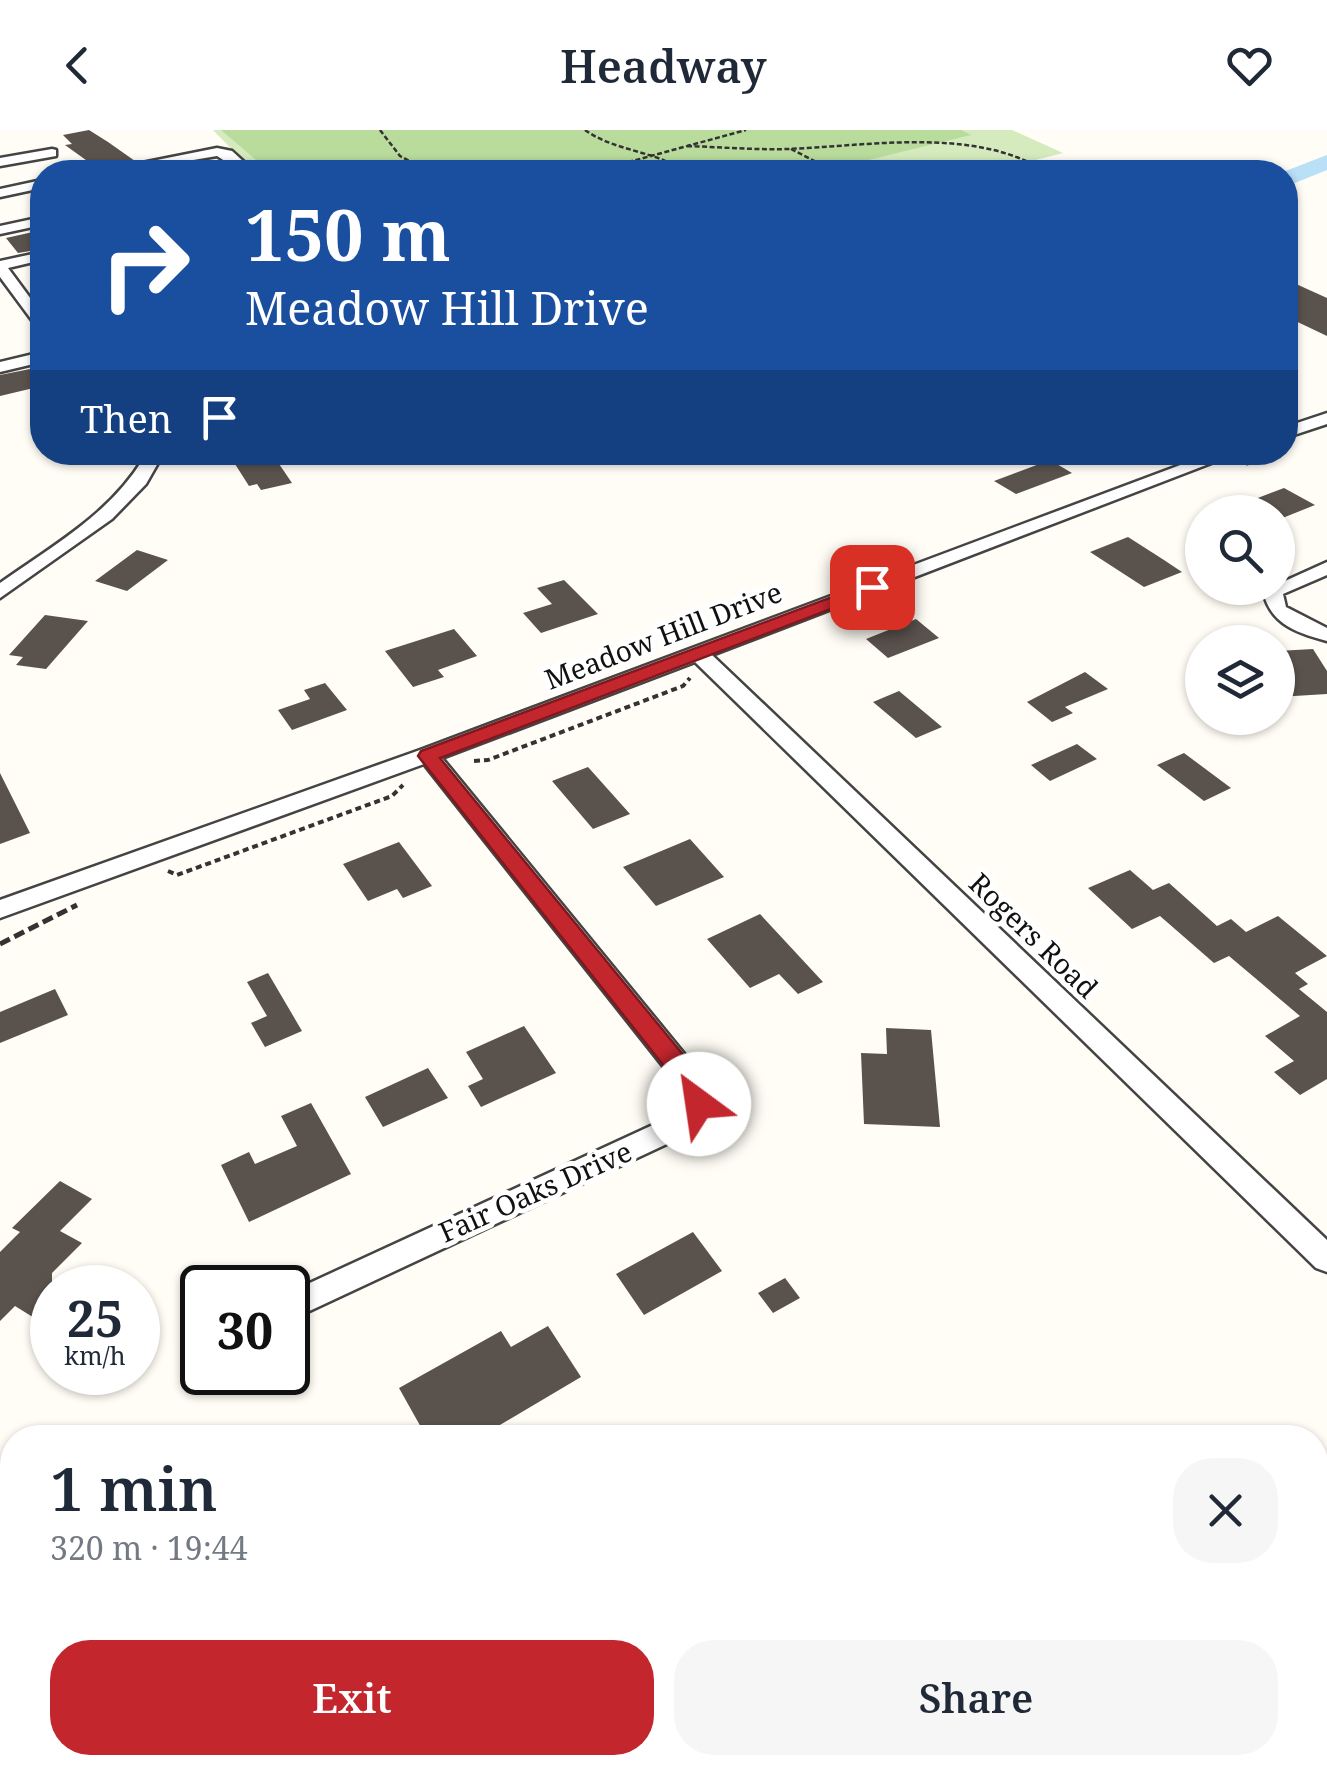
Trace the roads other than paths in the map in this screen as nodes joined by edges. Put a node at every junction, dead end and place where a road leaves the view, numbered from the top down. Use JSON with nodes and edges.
{"nodes":[{"id":1,"x":52,"y":152,"type":"dead end"},
{"id":2,"x":167,"y":160,"type":"edge"},
{"id":3,"x":234,"y":160,"type":"edge"},
{"id":4,"x":0,"y":162,"type":"edge"},
{"id":5,"x":30,"y":187,"type":"edge"},
{"id":6,"x":0,"y":193,"type":"edge"},
{"id":7,"x":30,"y":224,"type":"edge"},
{"id":8,"x":0,"y":230,"type":"edge"},
{"id":9,"x":30,"y":259,"type":"edge"},
{"id":10,"x":0,"y":266,"type":"edge"},
{"id":11,"x":30,"y":307,"type":"edge"},
{"id":12,"x":30,"y":361,"type":"edge"},
{"id":13,"x":0,"y":368,"type":"edge"},
{"id":14,"x":1327,"y":418,"type":"edge"},
{"id":15,"x":1298,"y":428,"type":"edge"},
{"id":16,"x":148,"y":465,"type":"edge"},
{"id":17,"x":1199,"y":465,"type":"edge"},
{"id":18,"x":1327,"y":568,"type":"edge"},
{"id":19,"x":0,"y":592,"type":"edge"},
{"id":20,"x":1327,"y":634,"type":"edge"},
{"id":21,"x":697,"y":664,"type":"junction"},
{"id":22,"x":428,"y":756,"type":"junction"},
{"id":23,"x":0,"y":909,"type":"edge"},
{"id":24,"x":1327,"y":1258,"type":"edge"},
{"id":25,"x":310,"y":1297,"type":"edge"}],
"edges":[{"from":1,"to":4,"type":"street"},
{"from":2,"to":3,"type":"street"},
{"from":5,"to":6,"type":"street"},
{"from":7,"to":8,"type":"street"},
{"from":9,"to":10,"type":"street"},
{"from":10,"to":11,"type":"street"},
{"from":12,"to":13,"type":"street"},
{"from":14,"to":15,"type":"street"},
{"from":16,"to":19,"type":"street"},
{"from":17,"to":21,"type":"street","name":"Meadow Hill Drive"},
{"from":18,"to":20,"type":"street"},
{"from":21,"to":22,"type":"street","name":"Meadow Hill Drive"},
{"from":21,"to":24,"type":"street","name":"Rogers Road"},
{"from":22,"to":23,"type":"street","name":"Meadow Hill Drive"},
{"from":22,"to":25,"type":"street","name":"Fair Oaks Drive"}]}
